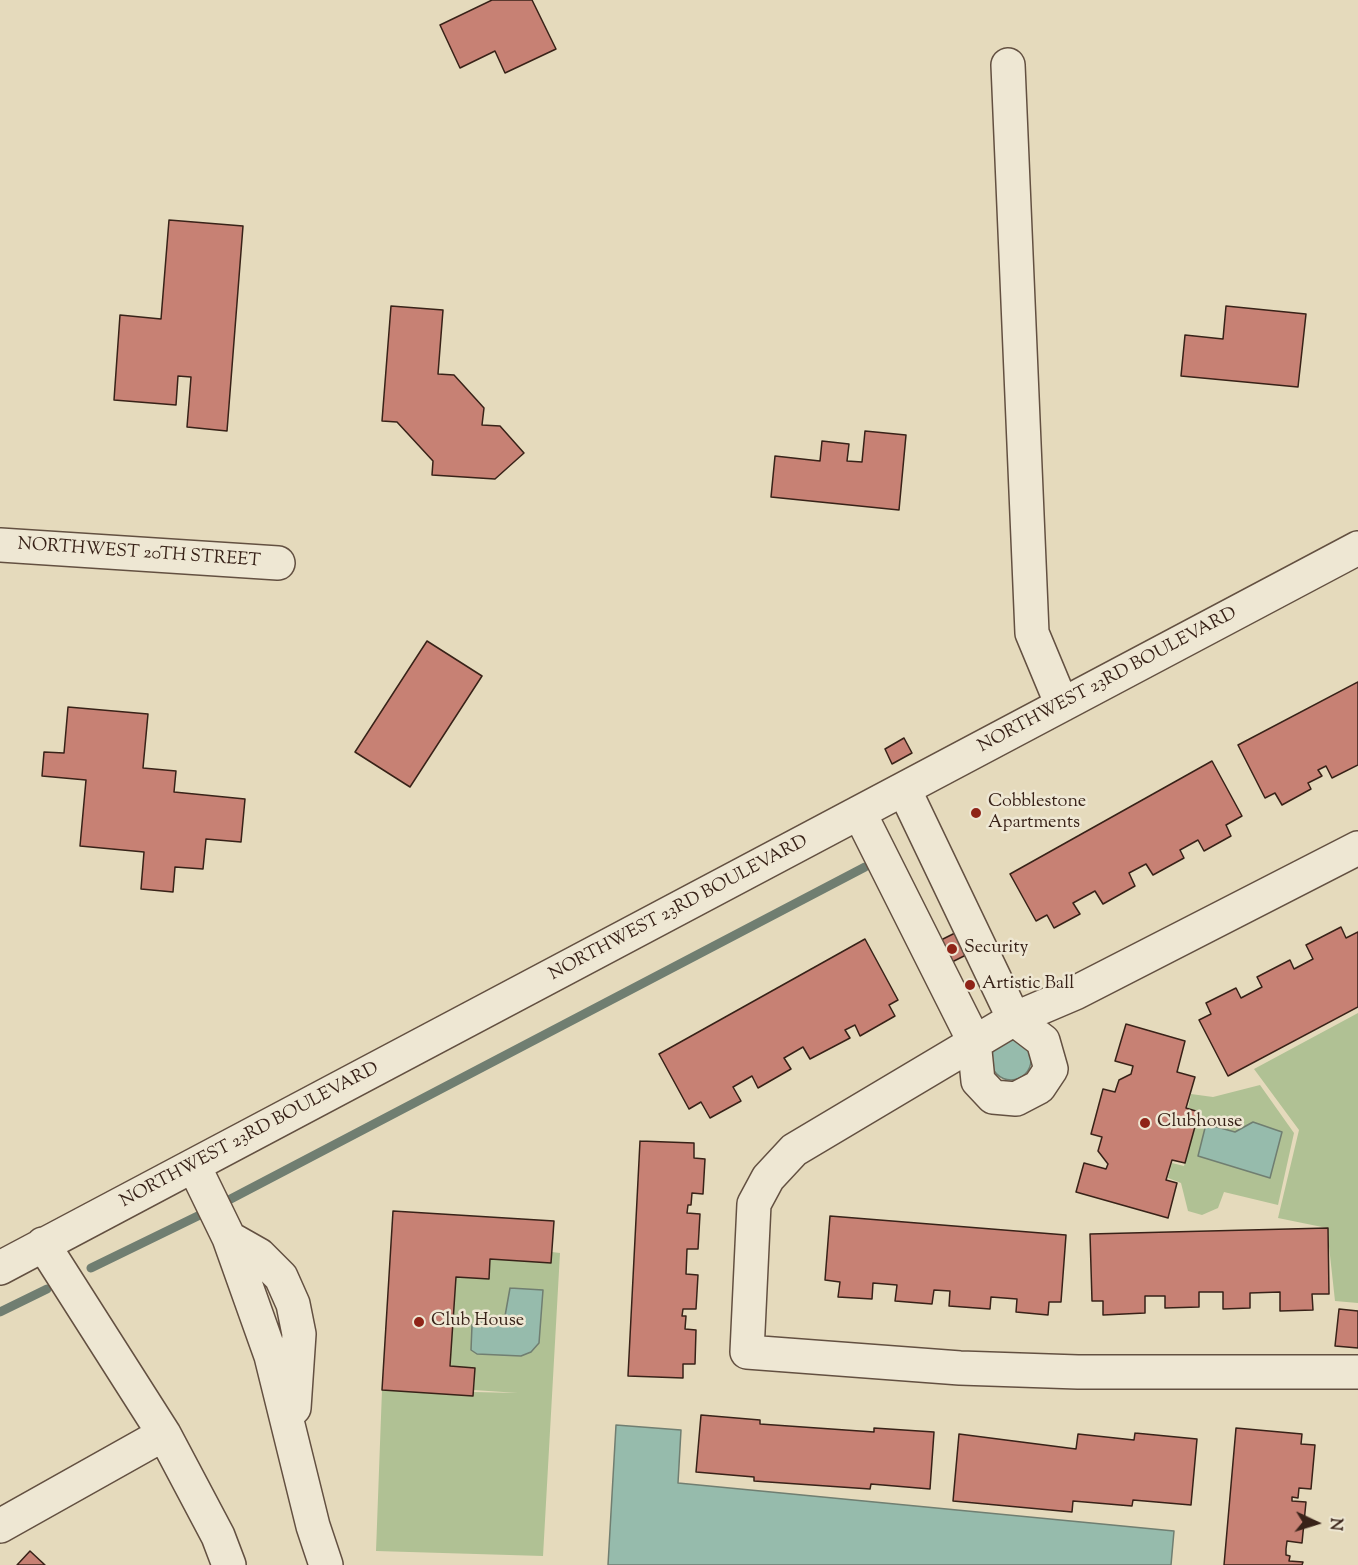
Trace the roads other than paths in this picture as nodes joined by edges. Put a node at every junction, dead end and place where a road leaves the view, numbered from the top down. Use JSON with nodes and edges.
{"nodes":[{"id":1,"x":1008,"y":65,"type":"dead end"},
{"id":2,"x":0,"y":545,"type":"edge"},
{"id":3,"x":1358,"y":548,"type":"edge"},
{"id":4,"x":278,"y":562,"type":"dead end"},
{"id":5,"x":1062,"y":705,"type":"junction"},
{"id":6,"x":904,"y":789,"type":"junction"},
{"id":7,"x":860,"y":814,"type":"junction"},
{"id":8,"x":1358,"y":848,"type":"edge"},
{"id":9,"x":1014,"y":1019,"type":"junction"},
{"id":10,"x":974,"y":1041,"type":"junction"},
{"id":11,"x":194,"y":1166,"type":"junction"},
{"id":12,"x":43,"y":1244,"type":"junction"},
{"id":13,"x":0,"y":1268,"type":"edge"},
{"id":14,"x":1358,"y":1372,"type":"edge"},
{"id":15,"x":165,"y":1434,"type":"junction"},
{"id":16,"x":0,"y":1526,"type":"edge"},
{"id":17,"x":229,"y":1565,"type":"edge"},
{"id":18,"x":326,"y":1565,"type":"edge"}],
"edges":[{"from":1,"to":5,"type":"street"},
{"from":2,"to":4,"type":"street","name":"NORTHWEST 20TH STREET"},
{"from":3,"to":5,"type":"street","name":"NORTHWEST 23RD BOULEVARD"},
{"from":5,"to":6,"type":"street","name":"NORTHWEST 23RD BOULEVARD"},
{"from":6,"to":7,"type":"street","name":"NORTHWEST 23RD BOULEVARD"},
{"from":6,"to":9,"type":"street"},
{"from":7,"to":10,"type":"street"},
{"from":7,"to":11,"type":"street","name":"NORTHWEST 23RD BOULEVARD"},
{"from":8,"to":9,"type":"street"},
{"from":9,"to":10,"type":"street"},
{"from":9,"to":10,"type":"street"},
{"from":10,"to":14,"type":"street"},
{"from":11,"to":12,"type":"street","name":"NORTHWEST 23RD BOULEVARD"},
{"from":11,"to":18,"type":"street"},
{"from":12,"to":13,"type":"street","name":"NORTHWEST 23RD BOULEVARD"},
{"from":12,"to":15,"type":"street"},
{"from":15,"to":16,"type":"street"},
{"from":15,"to":17,"type":"street"}]}
